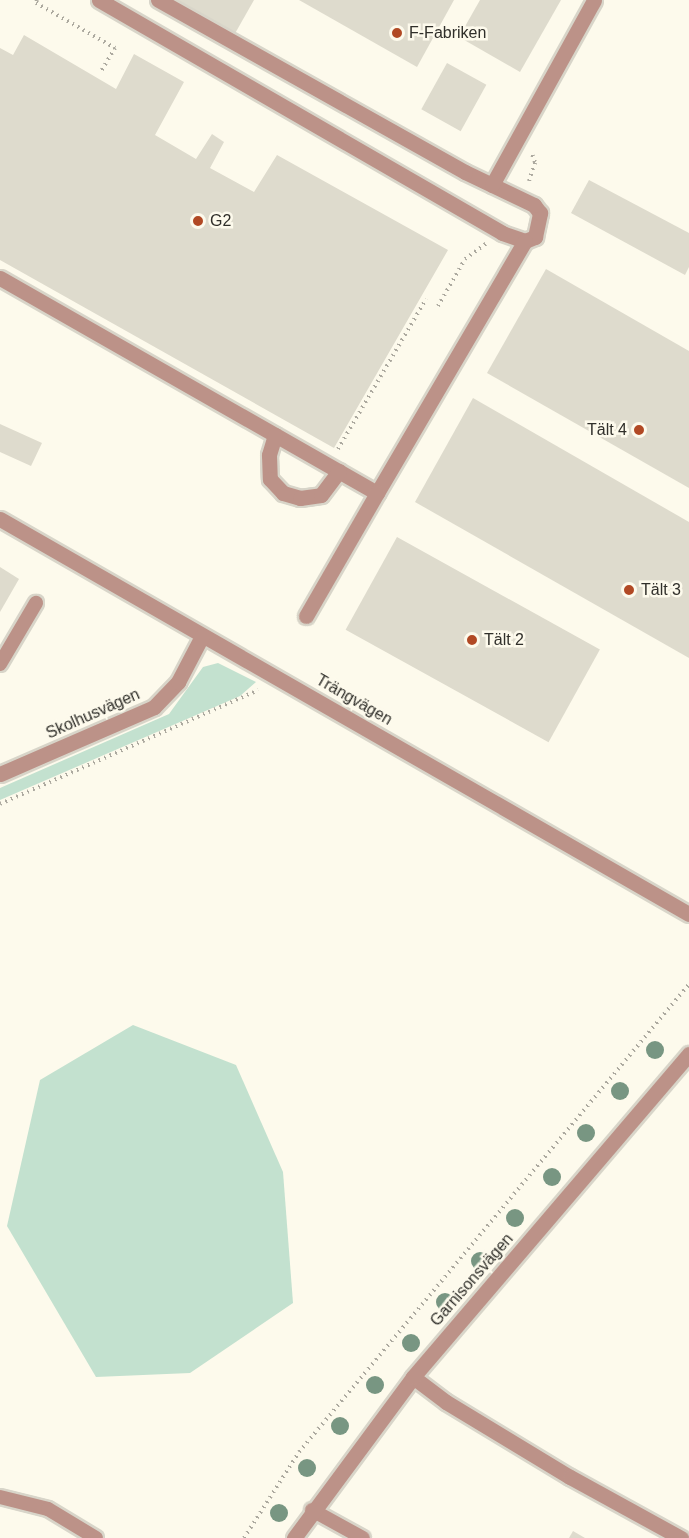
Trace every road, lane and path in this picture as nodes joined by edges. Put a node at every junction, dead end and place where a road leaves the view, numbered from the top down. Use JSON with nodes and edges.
{"nodes":[{"id":1,"x":37,"y":0,"type":"edge"},
{"id":2,"x":99,"y":0,"type":"edge"},
{"id":3,"x":158,"y":0,"type":"edge"},
{"id":4,"x":594,"y":0,"type":"edge"},
{"id":5,"x":102,"y":70,"type":"dead end"},
{"id":6,"x":492,"y":185,"type":"junction"},
{"id":7,"x":525,"y":241,"type":"junction"},
{"id":8,"x":0,"y":278,"type":"edge"},
{"id":9,"x":426,"y":299,"type":"dead end"},
{"id":10,"x":352,"y":427,"type":"dead end"},
{"id":11,"x":275,"y":435,"type":"junction"},
{"id":12,"x":339,"y":471,"type":"junction"},
{"id":13,"x":377,"y":493,"type":"junction"},
{"id":14,"x":0,"y":519,"type":"edge"},
{"id":15,"x":36,"y":603,"type":"dead end"},
{"id":16,"x":306,"y":616,"type":"dead end"},
{"id":17,"x":202,"y":636,"type":"junction"},
{"id":18,"x":0,"y":664,"type":"edge"},
{"id":19,"x":270,"y":672,"type":"junction"},
{"id":20,"x":0,"y":774,"type":"edge"},
{"id":21,"x":0,"y":804,"type":"edge"},
{"id":22,"x":689,"y":914,"type":"edge"},
{"id":23,"x":689,"y":984,"type":"edge"},
{"id":24,"x":689,"y":1054,"type":"edge"},
{"id":25,"x":413,"y":1377,"type":"junction"},
{"id":26,"x":0,"y":1497,"type":"edge"},
{"id":27,"x":312,"y":1510,"type":"junction"},
{"id":28,"x":96,"y":1538,"type":"edge"},
{"id":29,"x":244,"y":1538,"type":"edge"},
{"id":30,"x":294,"y":1538,"type":"edge"},
{"id":31,"x":363,"y":1538,"type":"edge"},
{"id":32,"x":681,"y":1538,"type":"edge"}],
"edges":[{"from":1,"to":5,"type":"path"},
{"from":2,"to":7,"type":"street"},
{"from":3,"to":6,"type":"street"},
{"from":4,"to":6,"type":"street"},
{"from":6,"to":7,"type":"street"},
{"from":7,"to":13,"type":"street"},
{"from":8,"to":11,"type":"street"},
{"from":9,"to":10,"type":"path"},
{"from":11,"to":12,"type":"street"},
{"from":11,"to":12,"type":"street"},
{"from":12,"to":13,"type":"street"},
{"from":13,"to":16,"type":"street"},
{"from":14,"to":17,"type":"street","name":"Trängvägen"},
{"from":15,"to":18,"type":"lane"},
{"from":17,"to":19,"type":"street","name":"Trängvägen"},
{"from":17,"to":20,"type":"street","name":"Skolhusvägen"},
{"from":19,"to":21,"type":"path"},
{"from":19,"to":22,"type":"street","name":"Trängvägen"},
{"from":23,"to":29,"type":"path"},
{"from":24,"to":25,"type":"street","name":"Garnisonsvägen"},
{"from":25,"to":27,"type":"street","name":"Garnisonsvägen"},
{"from":25,"to":32,"type":"street"},
{"from":26,"to":28,"type":"lane"},
{"from":27,"to":30,"type":"street","name":"Garnisonsvägen"},
{"from":27,"to":31,"type":"lane"}]}
